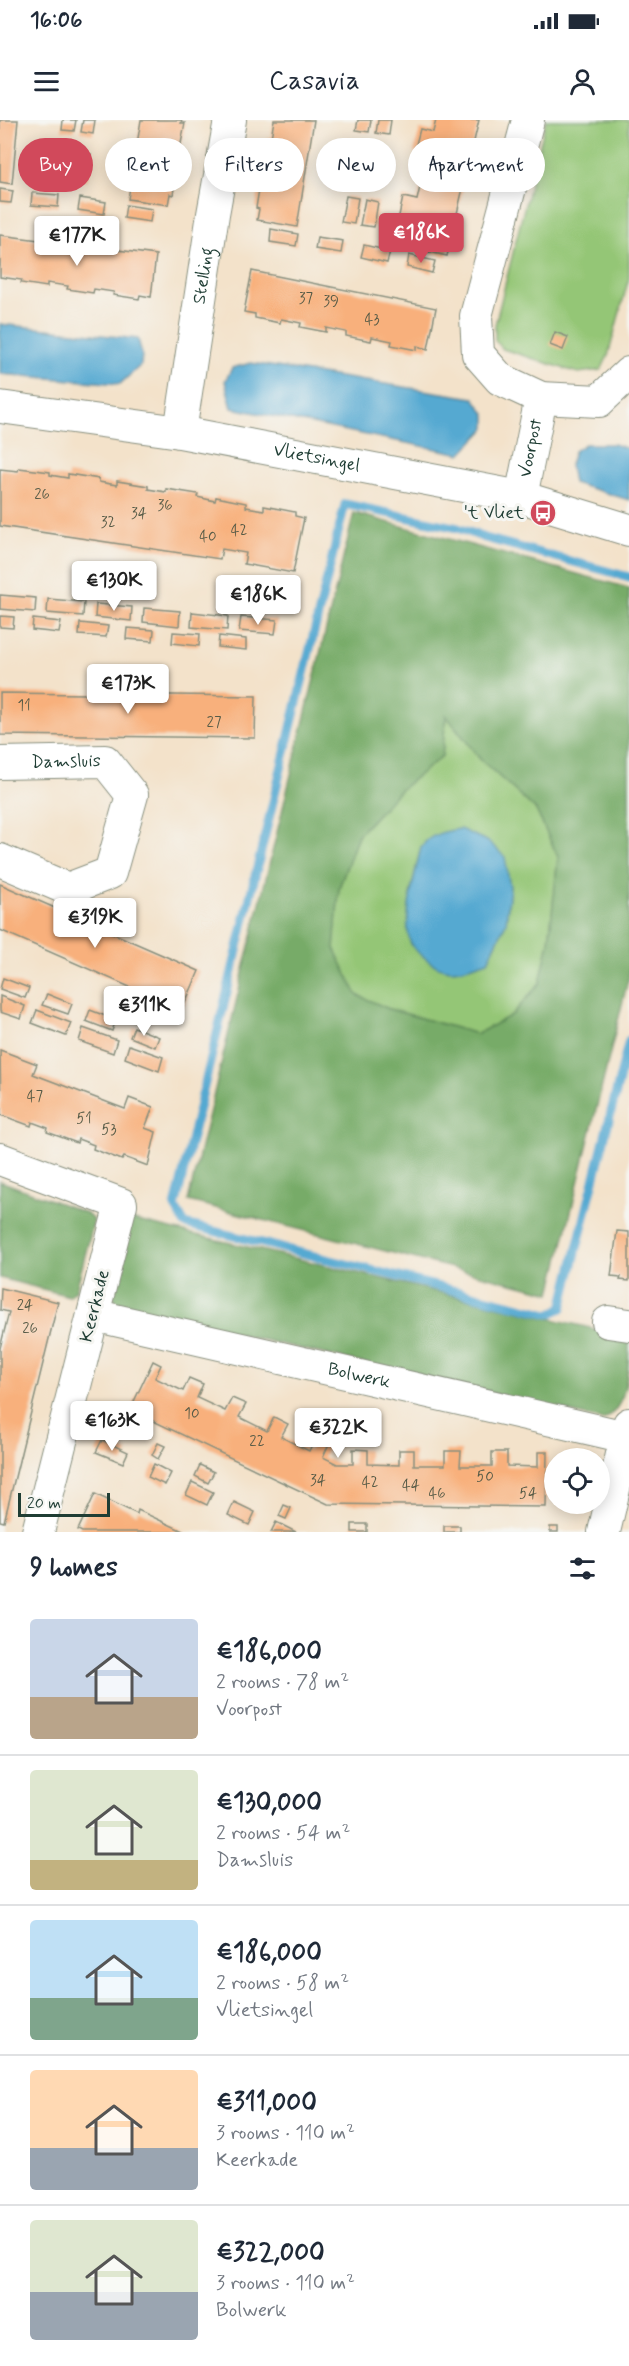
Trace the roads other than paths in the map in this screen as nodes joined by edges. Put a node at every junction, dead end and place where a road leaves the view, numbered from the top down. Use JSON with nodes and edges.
{"nodes":[{"id":1,"x":230,"y":120,"type":"edge"},
{"id":2,"x":528,"y":120,"type":"edge"},
{"id":3,"x":629,"y":373,"type":"edge"},
{"id":4,"x":542,"y":398,"type":"junction"},
{"id":5,"x":0,"y":407,"type":"edge"},
{"id":6,"x":180,"y":432,"type":"junction"},
{"id":7,"x":521,"y":497,"type":"junction"},
{"id":8,"x":629,"y":530,"type":"edge"},
{"id":9,"x":0,"y":763,"type":"edge"},
{"id":10,"x":0,"y":860,"type":"edge"},
{"id":11,"x":0,"y":1159,"type":"edge"},
{"id":12,"x":93,"y":1315,"type":"junction"},
{"id":13,"x":627,"y":1430,"type":"edge"},
{"id":14,"x":38,"y":1532,"type":"edge"},
{"id":15,"x":604,"y":1532,"type":"edge"}],
"edges":[{"from":1,"to":6,"type":"street","name":"Stelling"},
{"from":2,"to":4,"type":"street","name":"Voorpost"},
{"from":3,"to":4,"type":"street","name":"Voorpost"},
{"from":4,"to":7,"type":"street","name":"Voorpost"},
{"from":5,"to":6,"type":"street","name":"Vlietsingel"},
{"from":6,"to":7,"type":"street","name":"Vlietsingel"},
{"from":7,"to":8,"type":"street","name":"Vlietsingel"},
{"from":9,"to":10,"type":"street","name":"Damsluis"},
{"from":11,"to":12,"type":"street","name":"Keerkade"},
{"from":12,"to":13,"type":"street","name":"Bolwerk"},
{"from":12,"to":14,"type":"street","name":"Keerkade"},
{"from":13,"to":15,"type":"street"}]}
